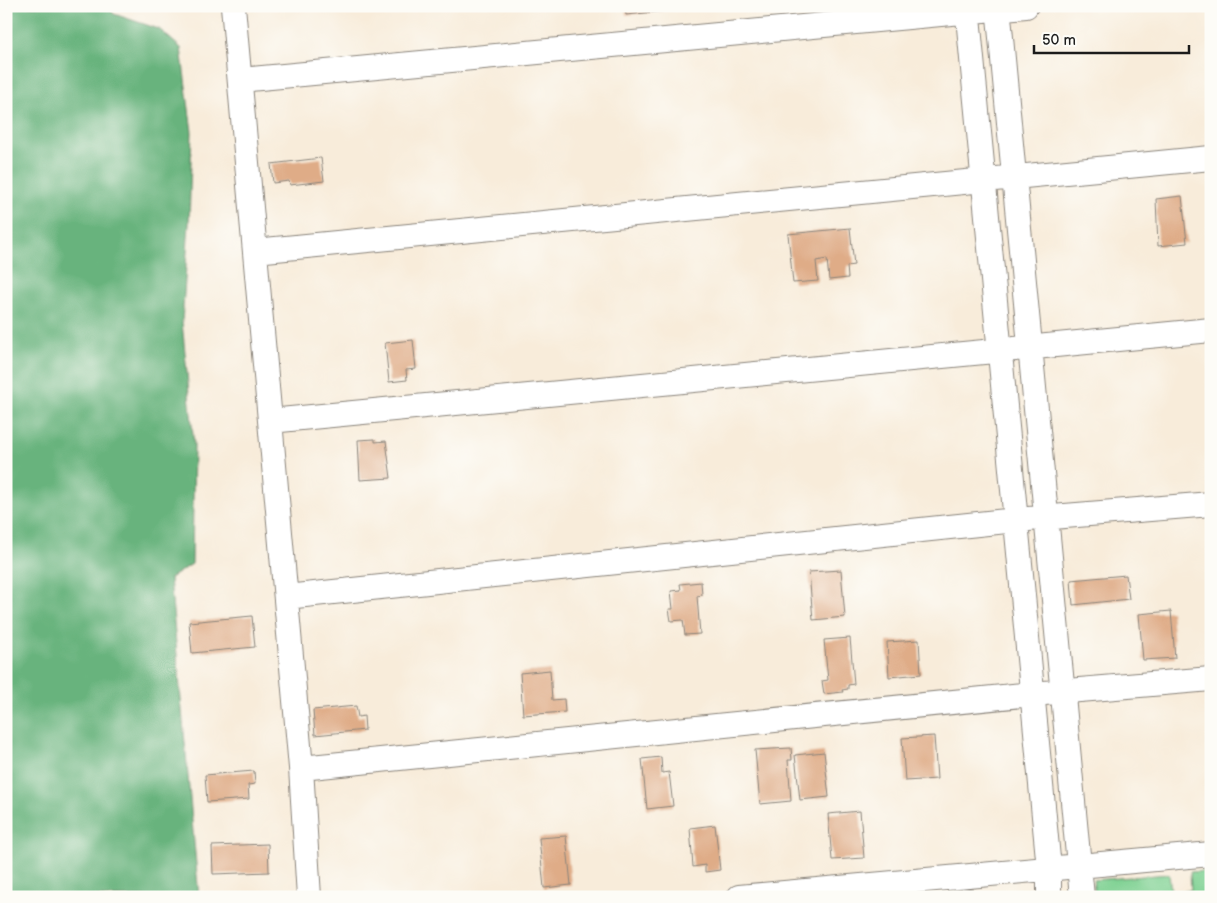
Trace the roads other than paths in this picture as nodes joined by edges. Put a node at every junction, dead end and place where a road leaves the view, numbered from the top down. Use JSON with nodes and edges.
{"nodes":[{"id":1,"x":233,"y":6,"type":"edge"},
{"id":2,"x":1026,"y":6,"type":"edge"},
{"id":3,"x":998,"y":8,"type":"edge"},
{"id":4,"x":967,"y":9,"type":"edge"},
{"id":5,"x":240,"y":80,"type":"junction"},
{"id":6,"x":1211,"y":158,"type":"edge"},
{"id":7,"x":1014,"y":177,"type":"junction"},
{"id":8,"x":983,"y":180,"type":"junction"},
{"id":9,"x":255,"y":251,"type":"junction"},
{"id":10,"x":1211,"y":330,"type":"edge"},
{"id":11,"x":1030,"y":346,"type":"junction"},
{"id":12,"x":1000,"y":349,"type":"junction"},
{"id":13,"x":270,"y":422,"type":"junction"},
{"id":14,"x":1211,"y":504,"type":"edge"},
{"id":15,"x":1046,"y":517,"type":"junction"},
{"id":16,"x":1016,"y":520,"type":"junction"},
{"id":17,"x":286,"y":597,"type":"junction"},
{"id":18,"x":1211,"y":679,"type":"edge"},
{"id":19,"x":1063,"y":692,"type":"junction"},
{"id":20,"x":1032,"y":694,"type":"junction"},
{"id":21,"x":301,"y":768,"type":"junction"},
{"id":22,"x":1211,"y":854,"type":"edge"},
{"id":23,"x":1079,"y":866,"type":"junction"},
{"id":24,"x":1049,"y":869,"type":"junction"},
{"id":25,"x":309,"y":897,"type":"edge"},
{"id":26,"x":739,"y":897,"type":"edge"},
{"id":27,"x":1049,"y":897,"type":"edge"},
{"id":28,"x":1082,"y":897,"type":"edge"}],
"edges":[{"from":1,"to":5,"type":"street"},
{"from":2,"to":3,"type":"street"},
{"from":3,"to":4,"type":"street"},
{"from":3,"to":7,"type":"street"},
{"from":4,"to":5,"type":"street"},
{"from":4,"to":8,"type":"street"},
{"from":5,"to":9,"type":"street"},
{"from":6,"to":7,"type":"street"},
{"from":7,"to":8,"type":"street"},
{"from":7,"to":11,"type":"street"},
{"from":8,"to":9,"type":"street"},
{"from":8,"to":12,"type":"street"},
{"from":9,"to":13,"type":"street"},
{"from":10,"to":11,"type":"street"},
{"from":11,"to":12,"type":"street"},
{"from":11,"to":15,"type":"street"},
{"from":12,"to":13,"type":"street"},
{"from":12,"to":16,"type":"street"},
{"from":13,"to":17,"type":"street"},
{"from":14,"to":15,"type":"street"},
{"from":15,"to":16,"type":"street"},
{"from":15,"to":19,"type":"street"},
{"from":16,"to":17,"type":"street"},
{"from":16,"to":20,"type":"street"},
{"from":17,"to":21,"type":"street"},
{"from":18,"to":19,"type":"street"},
{"from":19,"to":20,"type":"street"},
{"from":19,"to":23,"type":"street"},
{"from":20,"to":21,"type":"street"},
{"from":20,"to":24,"type":"street"},
{"from":21,"to":25,"type":"street"},
{"from":22,"to":23,"type":"street"},
{"from":23,"to":24,"type":"street"},
{"from":23,"to":28,"type":"street"},
{"from":24,"to":26,"type":"street"},
{"from":24,"to":27,"type":"street"}]}
